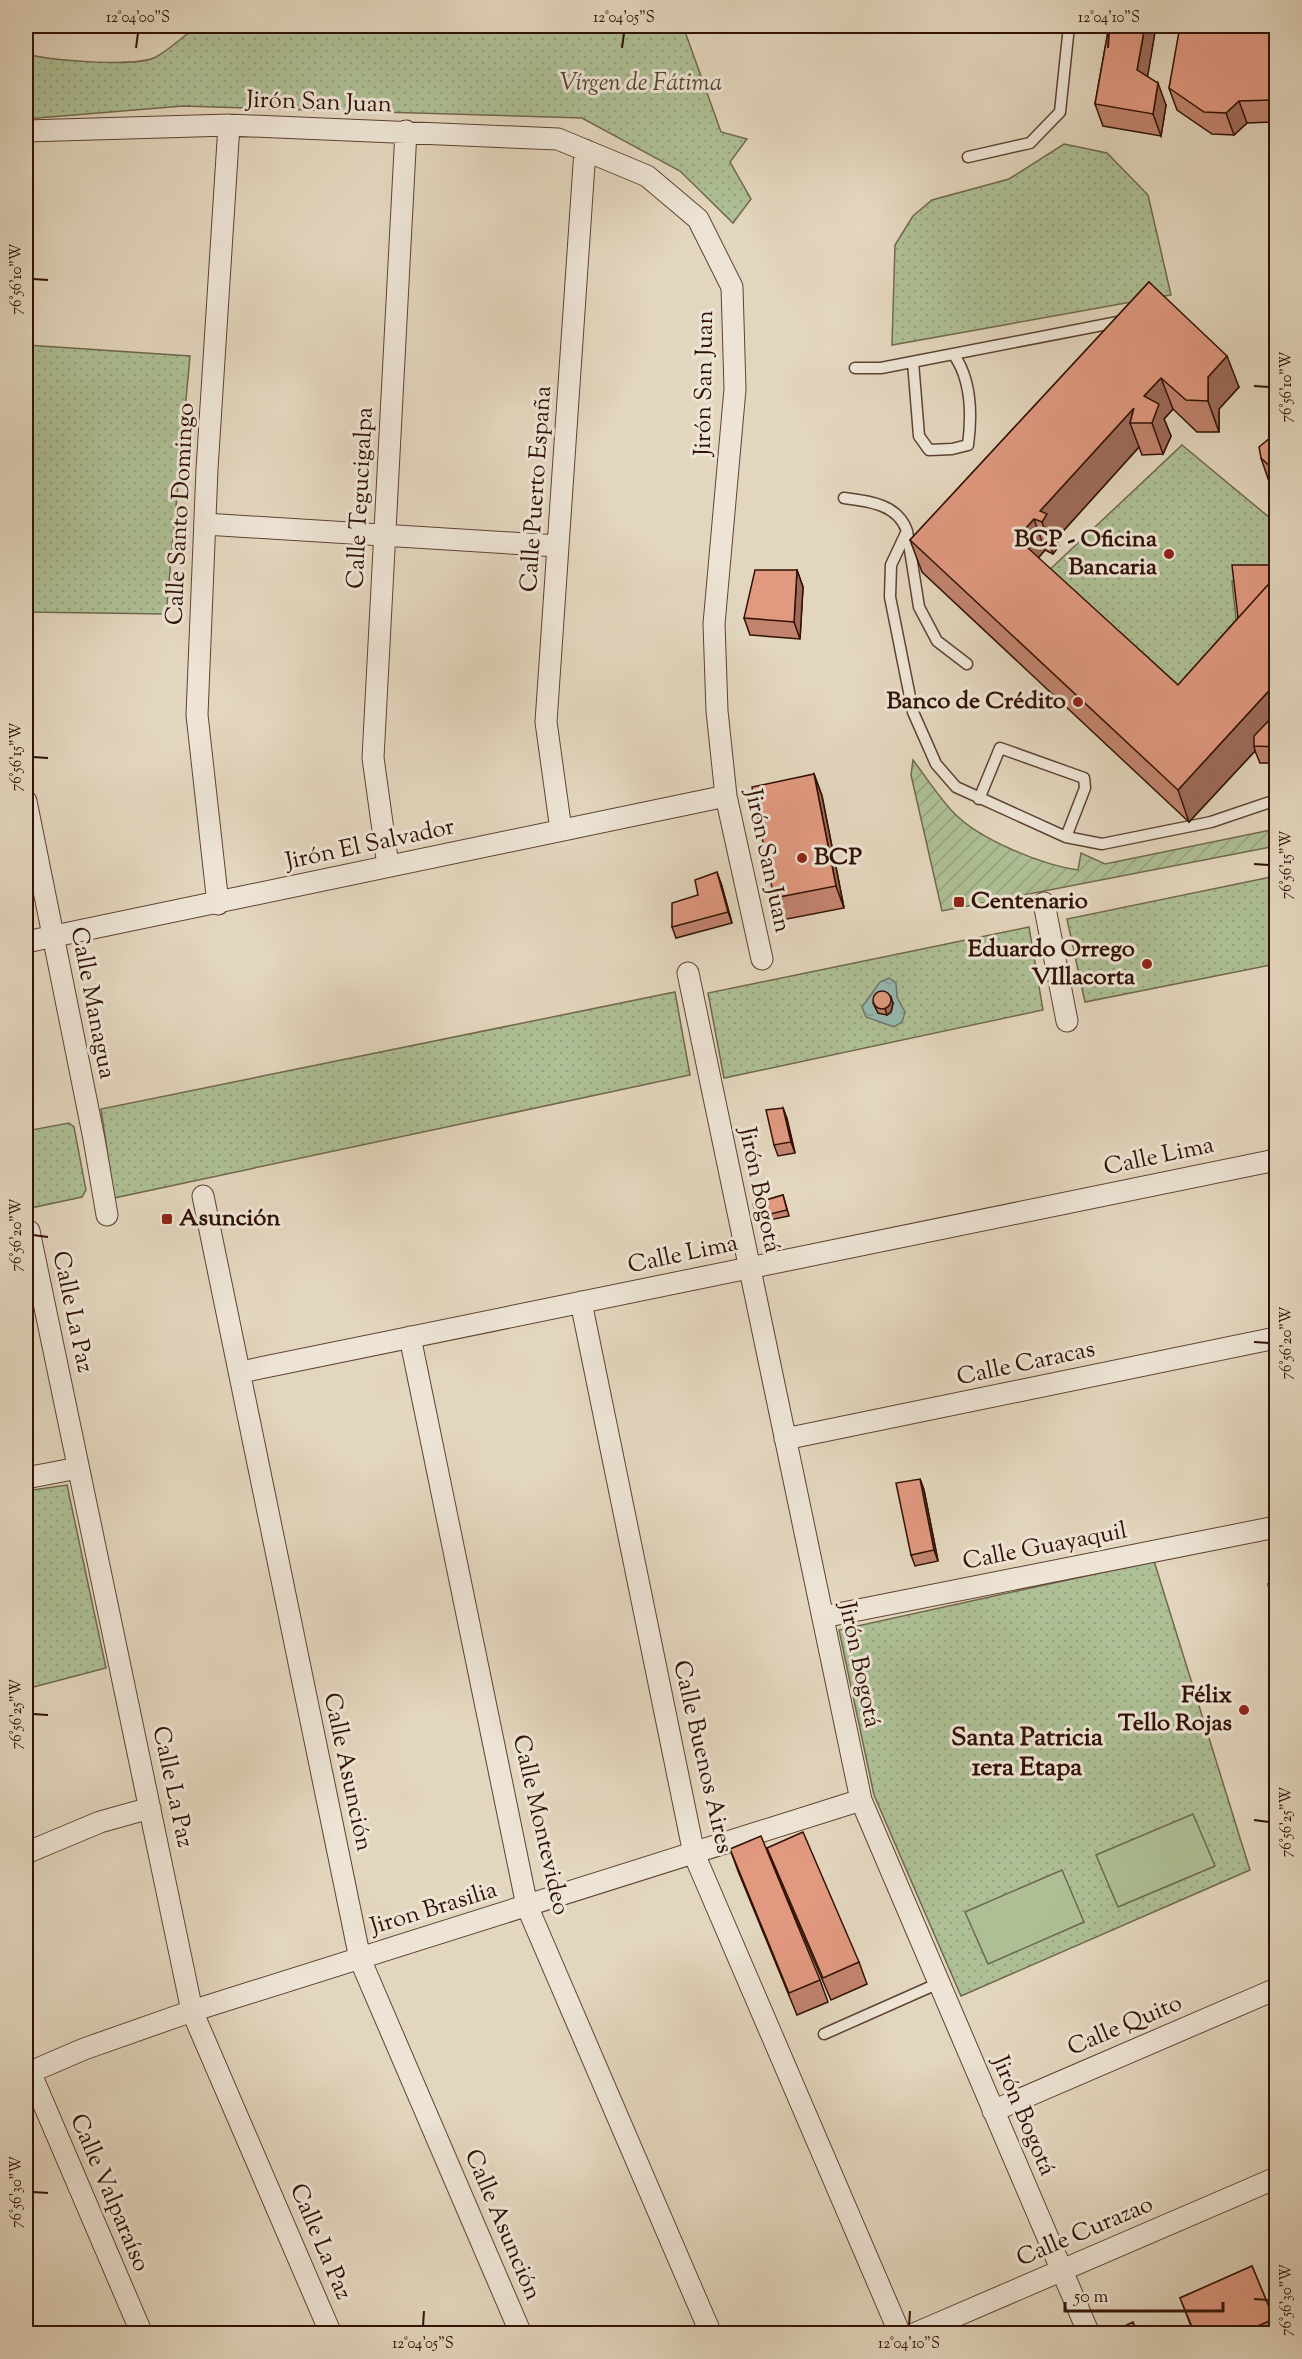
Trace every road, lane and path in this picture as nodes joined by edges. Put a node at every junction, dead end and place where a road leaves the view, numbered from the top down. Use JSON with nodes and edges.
{"nodes":[{"id":1,"x":1070,"y":26,"type":"edge"},
{"id":2,"x":229,"y":125,"type":"junction"},
{"id":3,"x":26,"y":131,"type":"edge"},
{"id":4,"x":406,"y":131,"type":"junction"},
{"id":5,"x":585,"y":150,"type":"junction"},
{"id":6,"x":968,"y":157,"type":"dead end"},
{"id":7,"x":1131,"y":319,"type":"edge"},
{"id":8,"x":954,"y":356,"type":"junction"},
{"id":9,"x":913,"y":362,"type":"junction"},
{"id":10,"x":855,"y":368,"type":"dead end"},
{"id":11,"x":844,"y":498,"type":"dead end"},
{"id":12,"x":205,"y":524,"type":"junction"},
{"id":13,"x":907,"y":531,"type":"junction"},
{"id":14,"x":385,"y":535,"type":"junction"},
{"id":15,"x":558,"y":546,"type":"junction"},
{"id":16,"x":967,"y":664,"type":"dead end"},
{"id":17,"x":726,"y":796,"type":"junction"},
{"id":18,"x":979,"y":799,"type":"junction"},
{"id":19,"x":1276,"y":800,"type":"edge"},
{"id":20,"x":26,"y":801,"type":"edge"},
{"id":21,"x":561,"y":830,"type":"junction"},
{"id":22,"x":1066,"y":837,"type":"junction"},
{"id":23,"x":388,"y":866,"type":"junction"},
{"id":24,"x":1044,"y":903,"type":"dead end"},
{"id":25,"x":218,"y":904,"type":"junction"},
{"id":26,"x":53,"y":937,"type":"junction"},
{"id":27,"x":26,"y":942,"type":"edge"},
{"id":28,"x":762,"y":959,"type":"dead end"},
{"id":29,"x":688,"y":974,"type":"dead end"},
{"id":30,"x":1067,"y":1021,"type":"dead end"},
{"id":31,"x":1276,"y":1160,"type":"edge"},
{"id":32,"x":203,"y":1196,"type":"dead end"},
{"id":33,"x":107,"y":1215,"type":"dead end"},
{"id":34,"x":29,"y":1231,"type":"dead end"},
{"id":35,"x":749,"y":1267,"type":"junction"},
{"id":36,"x":580,"y":1302,"type":"junction"},
{"id":37,"x":410,"y":1337,"type":"junction"},
{"id":38,"x":1276,"y":1338,"type":"edge"},
{"id":39,"x":241,"y":1372,"type":"junction"},
{"id":40,"x":786,"y":1439,"type":"junction"},
{"id":41,"x":78,"y":1468,"type":"junction"},
{"id":42,"x":26,"y":1478,"type":"edge"},
{"id":43,"x":1276,"y":1527,"type":"edge"},
{"id":44,"x":823,"y":1617,"type":"junction"},
{"id":45,"x":861,"y":1800,"type":"junction"},
{"id":46,"x":150,"y":1808,"type":"junction"},
{"id":47,"x":26,"y":1853,"type":"edge"},
{"id":48,"x":694,"y":1854,"type":"junction"},
{"id":49,"x":527,"y":1906,"type":"junction"},
{"id":50,"x":360,"y":1959,"type":"junction"},
{"id":51,"x":939,"y":1983,"type":"junction"},
{"id":52,"x":1276,"y":1989,"type":"edge"},
{"id":53,"x":192,"y":2011,"type":"junction"},
{"id":54,"x":824,"y":2034,"type":"dead end"},
{"id":55,"x":28,"y":2073,"type":"edge"},
{"id":56,"x":993,"y":2111,"type":"junction"},
{"id":57,"x":1276,"y":2178,"type":"edge"},
{"id":58,"x":1063,"y":2270,"type":"junction"},
{"id":59,"x":142,"y":2334,"type":"edge"},
{"id":60,"x":331,"y":2334,"type":"edge"},
{"id":61,"x":521,"y":2334,"type":"edge"},
{"id":62,"x":711,"y":2334,"type":"edge"},
{"id":63,"x":900,"y":2334,"type":"edge"},
{"id":64,"x":914,"y":2334,"type":"edge"},
{"id":65,"x":1089,"y":2334,"type":"edge"}],
"edges":[{"from":1,"to":6,"type":"lane"},
{"from":2,"to":3,"type":"street","name":"Jirón San Juan"},
{"from":2,"to":4,"type":"street","name":"Jirón San Juan"},
{"from":2,"to":12,"type":"street","name":"Calle Santo Domingo"},
{"from":4,"to":5,"type":"street","name":"Jirón San Juan"},
{"from":4,"to":14,"type":"street","name":"Calle Tegucigalpa"},
{"from":5,"to":15,"type":"street","name":"Calle Puerto España"},
{"from":5,"to":17,"type":"street","name":"Jirón San Juan"},
{"from":7,"to":8,"type":"lane"},
{"from":8,"to":9,"type":"lane"},
{"from":8,"to":9,"type":"lane"},
{"from":9,"to":10,"type":"lane"},
{"from":11,"to":13,"type":"lane"},
{"from":12,"to":14,"type":"street"},
{"from":12,"to":25,"type":"street","name":"Calle Santo Domingo"},
{"from":13,"to":16,"type":"lane"},
{"from":13,"to":18,"type":"lane"},
{"from":14,"to":15,"type":"street"},
{"from":14,"to":23,"type":"street","name":"Calle Tegucigalpa"},
{"from":15,"to":21,"type":"street","name":"Calle Puerto España"},
{"from":17,"to":21,"type":"street","name":"Jirón El Salvador"},
{"from":17,"to":28,"type":"street","name":"Jirón San Juan"},
{"from":18,"to":22,"type":"lane"},
{"from":18,"to":22,"type":"lane"},
{"from":19,"to":22,"type":"lane"},
{"from":20,"to":26,"type":"street","name":"Calle Managua"},
{"from":21,"to":23,"type":"street","name":"Jirón El Salvador"},
{"from":23,"to":25,"type":"street","name":"Jirón El Salvador"},
{"from":24,"to":30,"type":"street"},
{"from":25,"to":26,"type":"street","name":"Jirón El Salvador"},
{"from":26,"to":27,"type":"street","name":"Jirón El Salvador"},
{"from":26,"to":33,"type":"street","name":"Calle Managua"},
{"from":29,"to":35,"type":"street","name":"Jirón Bogotá"},
{"from":31,"to":35,"type":"street","name":"Calle Lima"},
{"from":32,"to":39,"type":"street","name":"Calle Asunción"},
{"from":34,"to":41,"type":"street","name":"Calle La Paz"},
{"from":35,"to":36,"type":"street","name":"Calle Lima"},
{"from":35,"to":40,"type":"street","name":"Jirón Bogotá"},
{"from":36,"to":37,"type":"street","name":"Calle Lima"},
{"from":36,"to":48,"type":"street","name":"Calle Buenos Aires"},
{"from":37,"to":39,"type":"street","name":"Calle Lima"},
{"from":37,"to":49,"type":"street","name":"Calle Montevideo"},
{"from":38,"to":40,"type":"street","name":"Calle Caracas"},
{"from":39,"to":50,"type":"street","name":"Calle Asunción"},
{"from":40,"to":44,"type":"street","name":"Jirón Bogotá"},
{"from":41,"to":42,"type":"street"},
{"from":41,"to":46,"type":"street","name":"Calle La Paz"},
{"from":43,"to":44,"type":"street","name":"Calle Guayaquil"},
{"from":44,"to":45,"type":"street","name":"Jirón Bogotá"},
{"from":45,"to":48,"type":"street","name":"Jiron Brasilia"},
{"from":45,"to":51,"type":"street","name":"Jirón Bogotá"},
{"from":46,"to":47,"type":"street"},
{"from":46,"to":53,"type":"street","name":"Calle La Paz"},
{"from":48,"to":49,"type":"street","name":"Jiron Brasilia"},
{"from":48,"to":63,"type":"street","name":"Calle Buenos Aires"},
{"from":49,"to":50,"type":"street","name":"Jiron Brasilia"},
{"from":49,"to":62,"type":"street","name":"Calle Montevideo"},
{"from":50,"to":53,"type":"street","name":"Jiron Brasilia"},
{"from":50,"to":61,"type":"street","name":"Calle Asunción"},
{"from":51,"to":54,"type":"lane"},
{"from":51,"to":56,"type":"street","name":"Jirón Bogotá"},
{"from":52,"to":56,"type":"street","name":"Calle Quito"},
{"from":53,"to":55,"type":"street","name":"Jiron Brasilia"},
{"from":53,"to":60,"type":"street","name":"Calle La Paz"},
{"from":55,"to":59,"type":"street","name":"Calle Valparaíso"},
{"from":56,"to":58,"type":"street","name":"Jirón Bogotá"},
{"from":57,"to":58,"type":"street","name":"Calle Curazao"},
{"from":58,"to":64,"type":"street","name":"Calle Curazao"},
{"from":58,"to":65,"type":"street","name":"Jirón Bogotá"}]}
